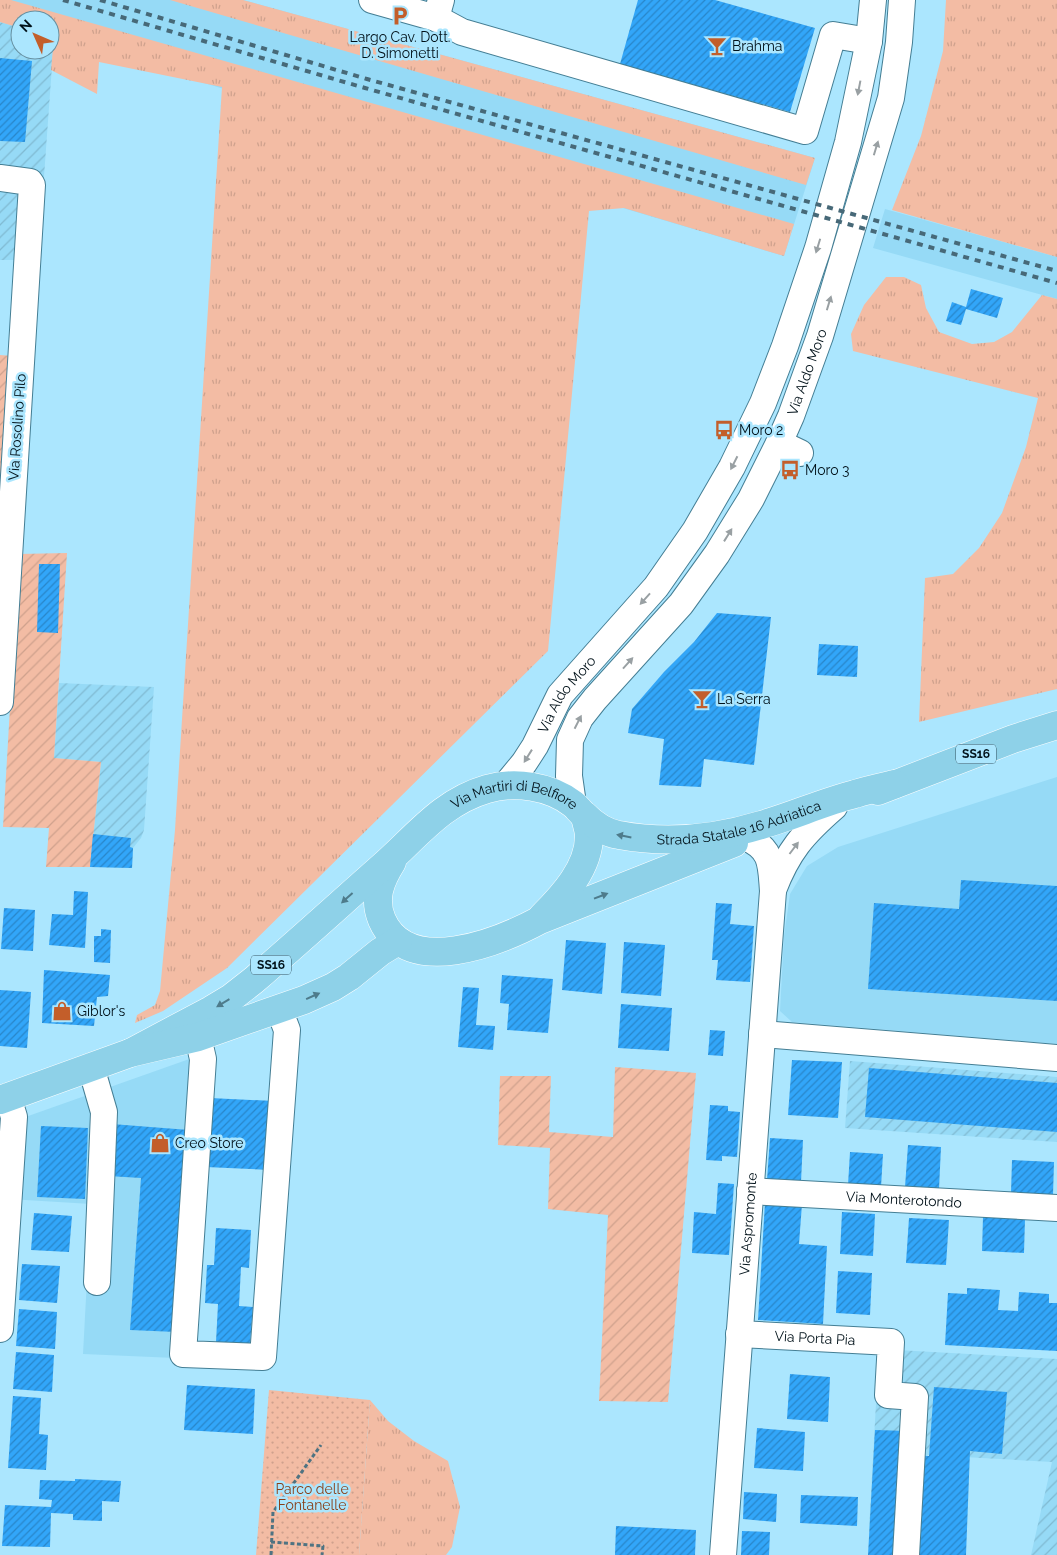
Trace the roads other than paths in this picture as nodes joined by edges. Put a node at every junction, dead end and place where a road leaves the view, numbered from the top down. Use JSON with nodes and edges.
{"nodes":[{"id":1,"x":372,"y":0,"type":"edge"},
{"id":2,"x":873,"y":0,"type":"edge"},
{"id":3,"x":902,"y":0,"type":"edge"},
{"id":4,"x":439,"y":9,"type":"edge"},
{"id":5,"x":869,"y":41,"type":"junction"},
{"id":6,"x":0,"y":178,"type":"edge"},
{"id":7,"x":0,"y":702,"type":"edge"},
{"id":8,"x":1057,"y":725,"type":"edge"},
{"id":9,"x":895,"y":784,"type":"junction"},
{"id":10,"x":505,"y":786,"type":"junction"},
{"id":11,"x":834,"y":807,"type":"junction"},
{"id":12,"x":579,"y":810,"type":"junction"},
{"id":13,"x":747,"y":838,"type":"junction"},
{"id":14,"x":397,"y":854,"type":"junction"},
{"id":15,"x":773,"y":891,"type":"junction"},
{"id":16,"x":540,"y":920,"type":"junction"},
{"id":17,"x":398,"y":941,"type":"junction"},
{"id":18,"x":279,"y":1009,"type":"junction"},
{"id":19,"x":762,"y":1034,"type":"junction"},
{"id":20,"x":198,"y":1037,"type":"junction"},
{"id":21,"x":130,"y":1053,"type":"junction"},
{"id":22,"x":1057,"y":1058,"type":"edge"},
{"id":23,"x":91,"y":1067,"type":"junction"},
{"id":24,"x":4,"y":1098,"type":"edge"},
{"id":25,"x":750,"y":1191,"type":"junction"},
{"id":26,"x":1057,"y":1208,"type":"edge"},
{"id":27,"x":97,"y":1282,"type":"dead end"},
{"id":28,"x":0,"y":1329,"type":"edge"},
{"id":29,"x":740,"y":1334,"type":"junction"},
{"id":30,"x":723,"y":1555,"type":"edge"},
{"id":31,"x":906,"y":1555,"type":"edge"}],
"edges":[{"from":1,"to":4,"type":"street"},
{"from":2,"to":5,"type":"street","name":"Via Aldo Moro"},
{"from":12,"to":3,"type":"street","name":"Via Aldo Moro","one_way":true},
{"from":4,"to":5,"type":"street"},
{"from":5,"to":10,"type":"street","name":"Via Aldo Moro","one_way":true},
{"from":6,"to":7,"type":"street","name":"Via Rosolino Pilo"},
{"from":8,"to":9,"type":"main road","name":"Strada Statale 16 Adriatica","number":"SS16"},
{"from":9,"to":11,"type":"main road","name":"Strada Statale 16 Adriatica","number":"SS16"},
{"from":9,"to":12,"type":"main road","name":"Strada Statale 16 Adriatica","number":"SS16","one_way":true},
{"from":10,"to":12,"type":"main road","name":"Via Martiri di Belfiore","number":"SS16"},
{"from":10,"to":14,"type":"main road","name":"Via Martiri di Belfiore","number":"SS16"},
{"from":11,"to":13,"type":"main road","name":"Strada Statale 16 Adriatica","number":"SS16"},
{"from":15,"to":11,"type":"street","name":"Via Aspromonte","one_way":true},
{"from":12,"to":16,"type":"main road","name":"Via Martiri di Belfiore","number":"SS16"},
{"from":13,"to":15,"type":"street","name":"Via Aspromonte"},
{"from":16,"to":13,"type":"main road","name":"Via Martiri di Belfiore","number":"SS16","one_way":true},
{"from":14,"to":17,"type":"main road","name":"Via Martiri di Belfiore","number":"SS16"},
{"from":14,"to":21,"type":"main road","name":"Via Martiri di Belfiore","number":"SS16","one_way":true},
{"from":15,"to":19,"type":"street","name":"Via Aspromonte"},
{"from":16,"to":17,"type":"main road","name":"Via Martiri di Belfiore","number":"SS16"},
{"from":18,"to":17,"type":"main road","name":"Via Martiri di Belfiore","number":"SS16","one_way":true},
{"from":18,"to":20,"type":"main road","name":"Via Martiri di Belfiore","number":"SS16"},
{"from":18,"to":20,"type":"street"},
{"from":19,"to":22,"type":"street"},
{"from":19,"to":25,"type":"street","name":"Via Aspromonte"},
{"from":20,"to":21,"type":"main road","name":"Via Martiri di Belfiore","number":"SS16"},
{"from":21,"to":23,"type":"main road","name":"Via Martiri di Belfiore","number":"SS16"},
{"from":23,"to":24,"type":"main road","name":"Via Martiri di Belfiore","number":"SS16"},
{"from":23,"to":27,"type":"street"},
{"from":24,"to":28,"type":"street"},
{"from":25,"to":26,"type":"street","name":"Via Monterotondo"},
{"from":25,"to":29,"type":"street","name":"Via Aspromonte"},
{"from":29,"to":30,"type":"street","name":"Via Aspromonte"},
{"from":29,"to":31,"type":"street","name":"Via Porta Pia"}]}
